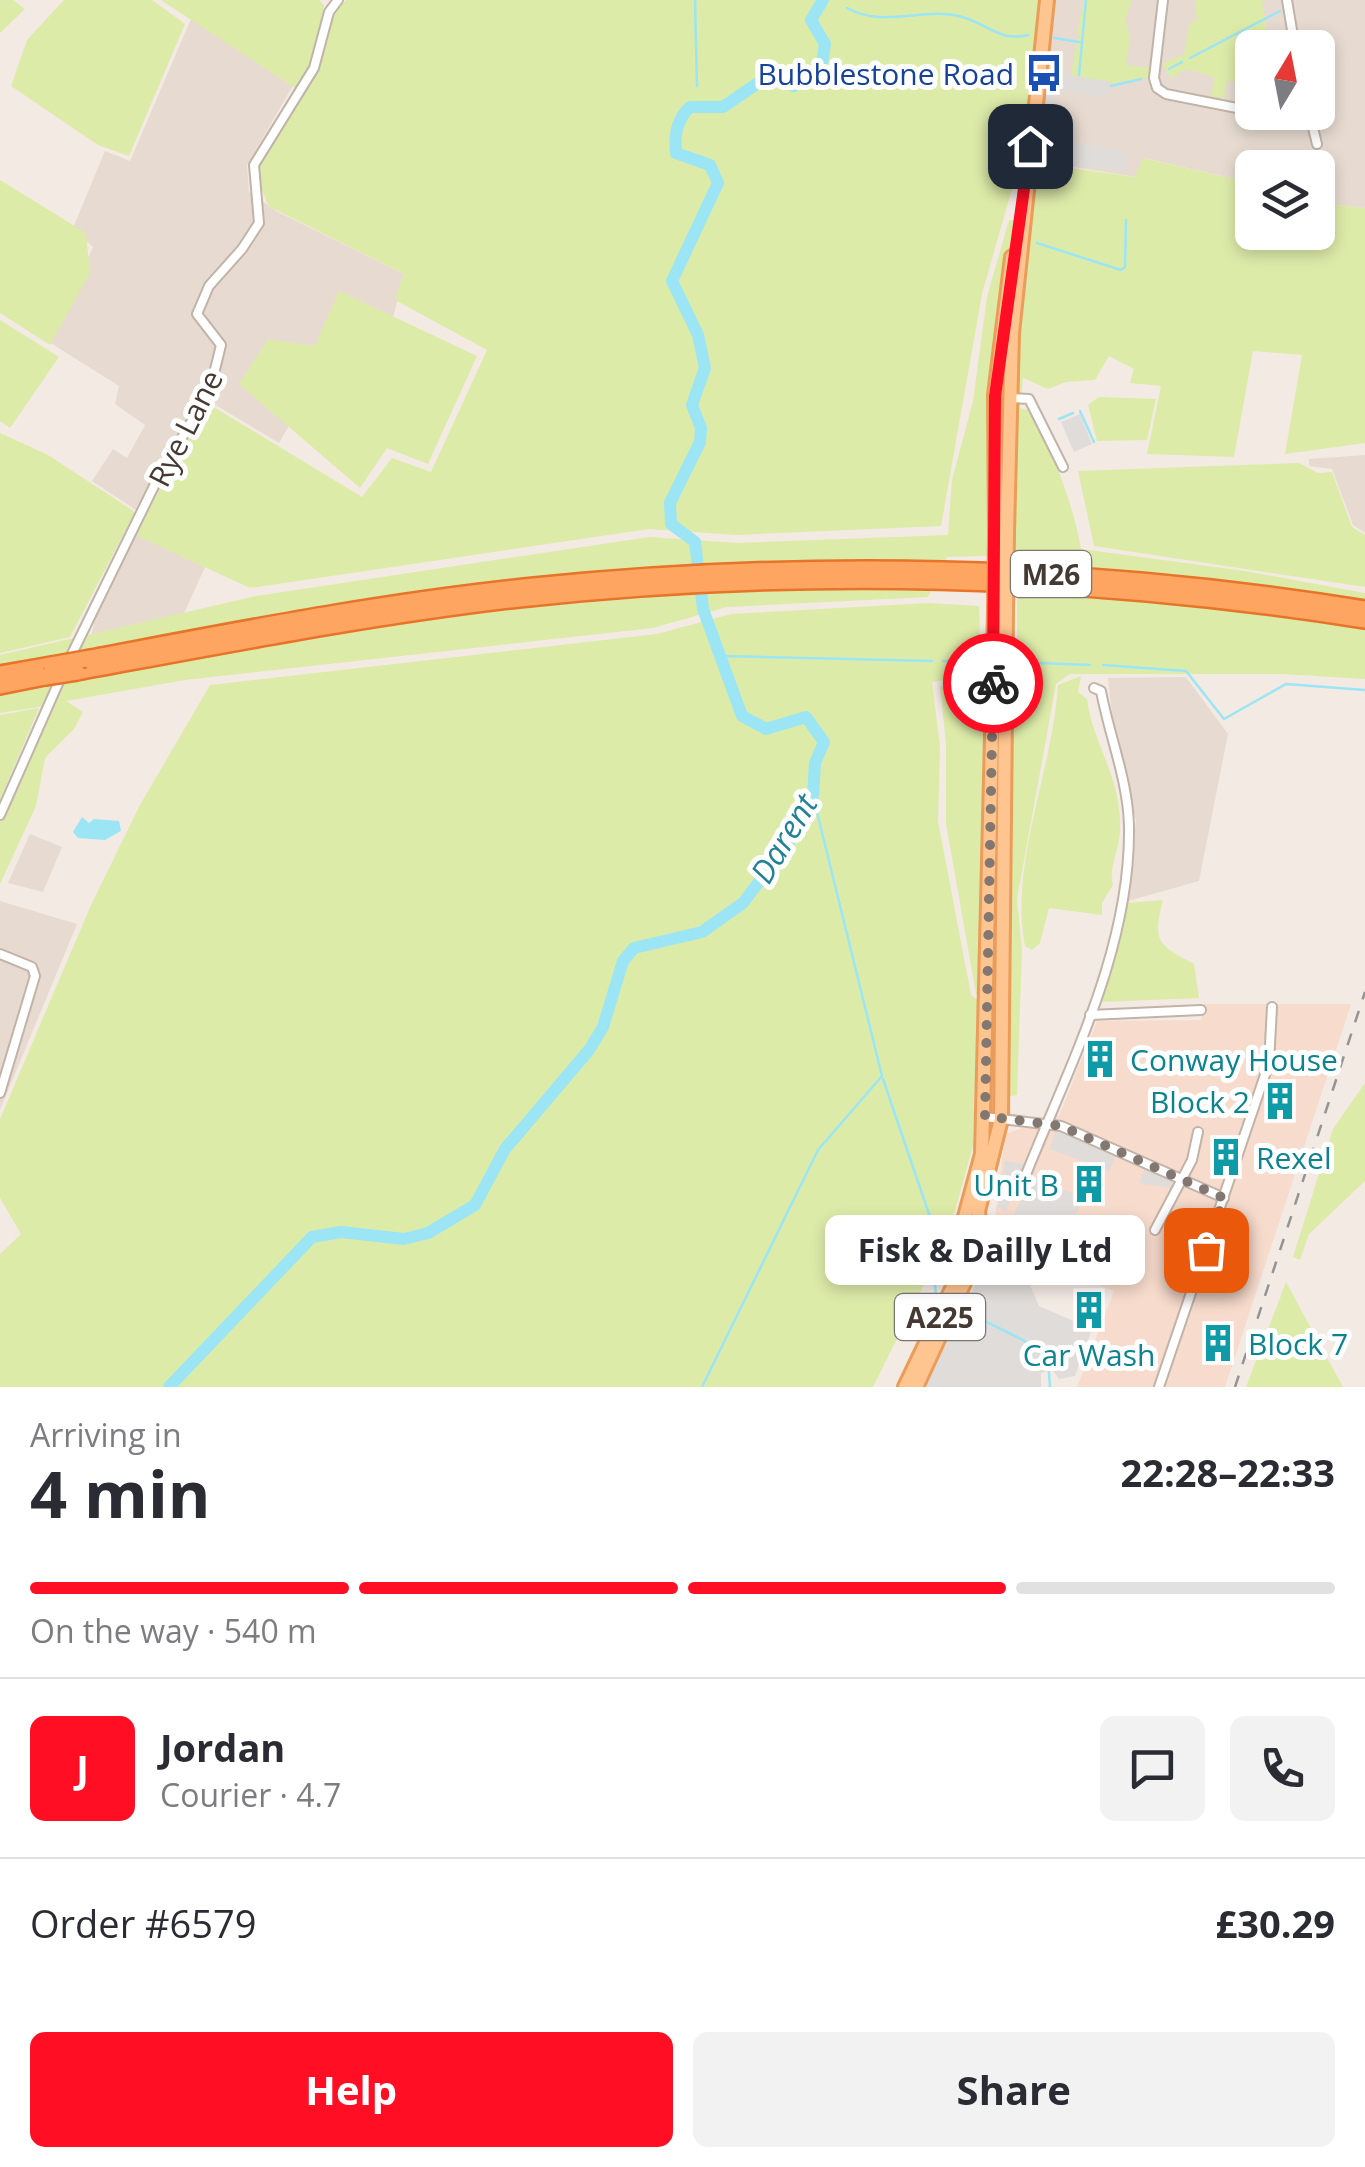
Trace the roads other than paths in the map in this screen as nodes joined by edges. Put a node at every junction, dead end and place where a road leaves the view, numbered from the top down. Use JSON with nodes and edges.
{"nodes":[{"id":1,"x":338,"y":0,"type":"edge"},
{"id":2,"x":1047,"y":0,"type":"edge"},
{"id":3,"x":1163,"y":0,"type":"edge"},
{"id":4,"x":1287,"y":0,"type":"edge"},
{"id":5,"x":1294,"y":0,"type":"edge"},
{"id":6,"x":1292,"y":30,"type":"edge"},
{"id":7,"x":1235,"y":108,"type":"edge"},
{"id":8,"x":1314,"y":130,"type":"edge"},
{"id":9,"x":1317,"y":144,"type":"dead end"},
{"id":10,"x":1002,"y":396,"type":"junction"},
{"id":11,"x":1063,"y":467,"type":"dead end"},
{"id":12,"x":736,"y":577,"type":"junction"},
{"id":13,"x":1365,"y":608,"type":"edge"},
{"id":14,"x":1000,"y":612,"type":"junction"},
{"id":15,"x":1365,"y":620,"type":"edge"},
{"id":16,"x":48,"y":671,"type":"junction"},
{"id":17,"x":0,"y":674,"type":"edge"},
{"id":18,"x":0,"y":686,"type":"edge"},
{"id":19,"x":1094,"y":688,"type":"dead end"},
{"id":20,"x":0,"y":815,"type":"edge"},
{"id":21,"x":0,"y":954,"type":"edge"},
{"id":22,"x":1272,"y":1007,"type":"dead end"},
{"id":23,"x":1201,"y":1010,"type":"dead end"},
{"id":24,"x":1090,"y":1015,"type":"junction"},
{"id":25,"x":0,"y":1093,"type":"edge"},
{"id":26,"x":985,"y":1116,"type":"junction"},
{"id":27,"x":1001,"y":1118,"type":"junction"},
{"id":28,"x":1046,"y":1126,"type":"junction"},
{"id":29,"x":1198,"y":1132,"type":"dead end"},
{"id":30,"x":1025,"y":1178,"type":"dead end"},
{"id":31,"x":1181,"y":1179,"type":"junction"},
{"id":32,"x":1224,"y":1198,"type":"junction"},
{"id":33,"x":972,"y":1229,"type":"junction"},
{"id":34,"x":1155,"y":1230,"type":"dead end"},
{"id":35,"x":961,"y":1244,"type":"junction"},
{"id":36,"x":981,"y":1246,"type":"junction"},
{"id":37,"x":905,"y":1387,"type":"edge"},
{"id":38,"x":916,"y":1387,"type":"edge"},
{"id":39,"x":1160,"y":1387,"type":"edge"}],
"edges":[{"from":1,"to":20,"type":"street","name":"Rye Lane"},
{"from":2,"to":10,"type":"main road","number":"A225"},
{"from":3,"to":7,"type":"street"},
{"from":4,"to":5,"type":"street"},
{"from":4,"to":6,"type":"street"},
{"from":8,"to":9,"type":"street"},
{"from":10,"to":11,"type":"street"},
{"from":10,"to":14,"type":"main road","number":"A225","bridge":true},
{"from":12,"to":13,"type":"highway","number":"M26"},
{"from":12,"to":15,"type":"highway","number":"M26"},
{"from":12,"to":16,"type":"highway","number":"M26","bridge":true},
{"from":14,"to":26,"type":"main road","number":"A225"},
{"from":14,"to":27,"type":"main road","number":"A225"},
{"from":16,"to":17,"type":"highway","number":"M26"},
{"from":16,"to":18,"type":"highway","number":"M26"},
{"from":19,"to":24,"type":"street"},
{"from":21,"to":25,"type":"street"},
{"from":22,"to":32,"type":"street"},
{"from":23,"to":24,"type":"street"},
{"from":24,"to":28,"type":"street"},
{"from":26,"to":27,"type":"street"},
{"from":26,"to":33,"type":"main road","number":"A225"},
{"from":27,"to":28,"type":"street"},
{"from":27,"to":33,"type":"main road","number":"A225"},
{"from":28,"to":30,"type":"street"},
{"from":28,"to":31,"type":"street"},
{"from":29,"to":31,"type":"street"},
{"from":31,"to":32,"type":"street"},
{"from":31,"to":34,"type":"street"},
{"from":32,"to":39,"type":"street"},
{"from":33,"to":35,"type":"main road","number":"A225"},
{"from":33,"to":36,"type":"main road","number":"A225"},
{"from":35,"to":36,"type":"main road","number":"A225"},
{"from":35,"to":37,"type":"main road","number":"A225"},
{"from":36,"to":38,"type":"main road","number":"A225"}]}
